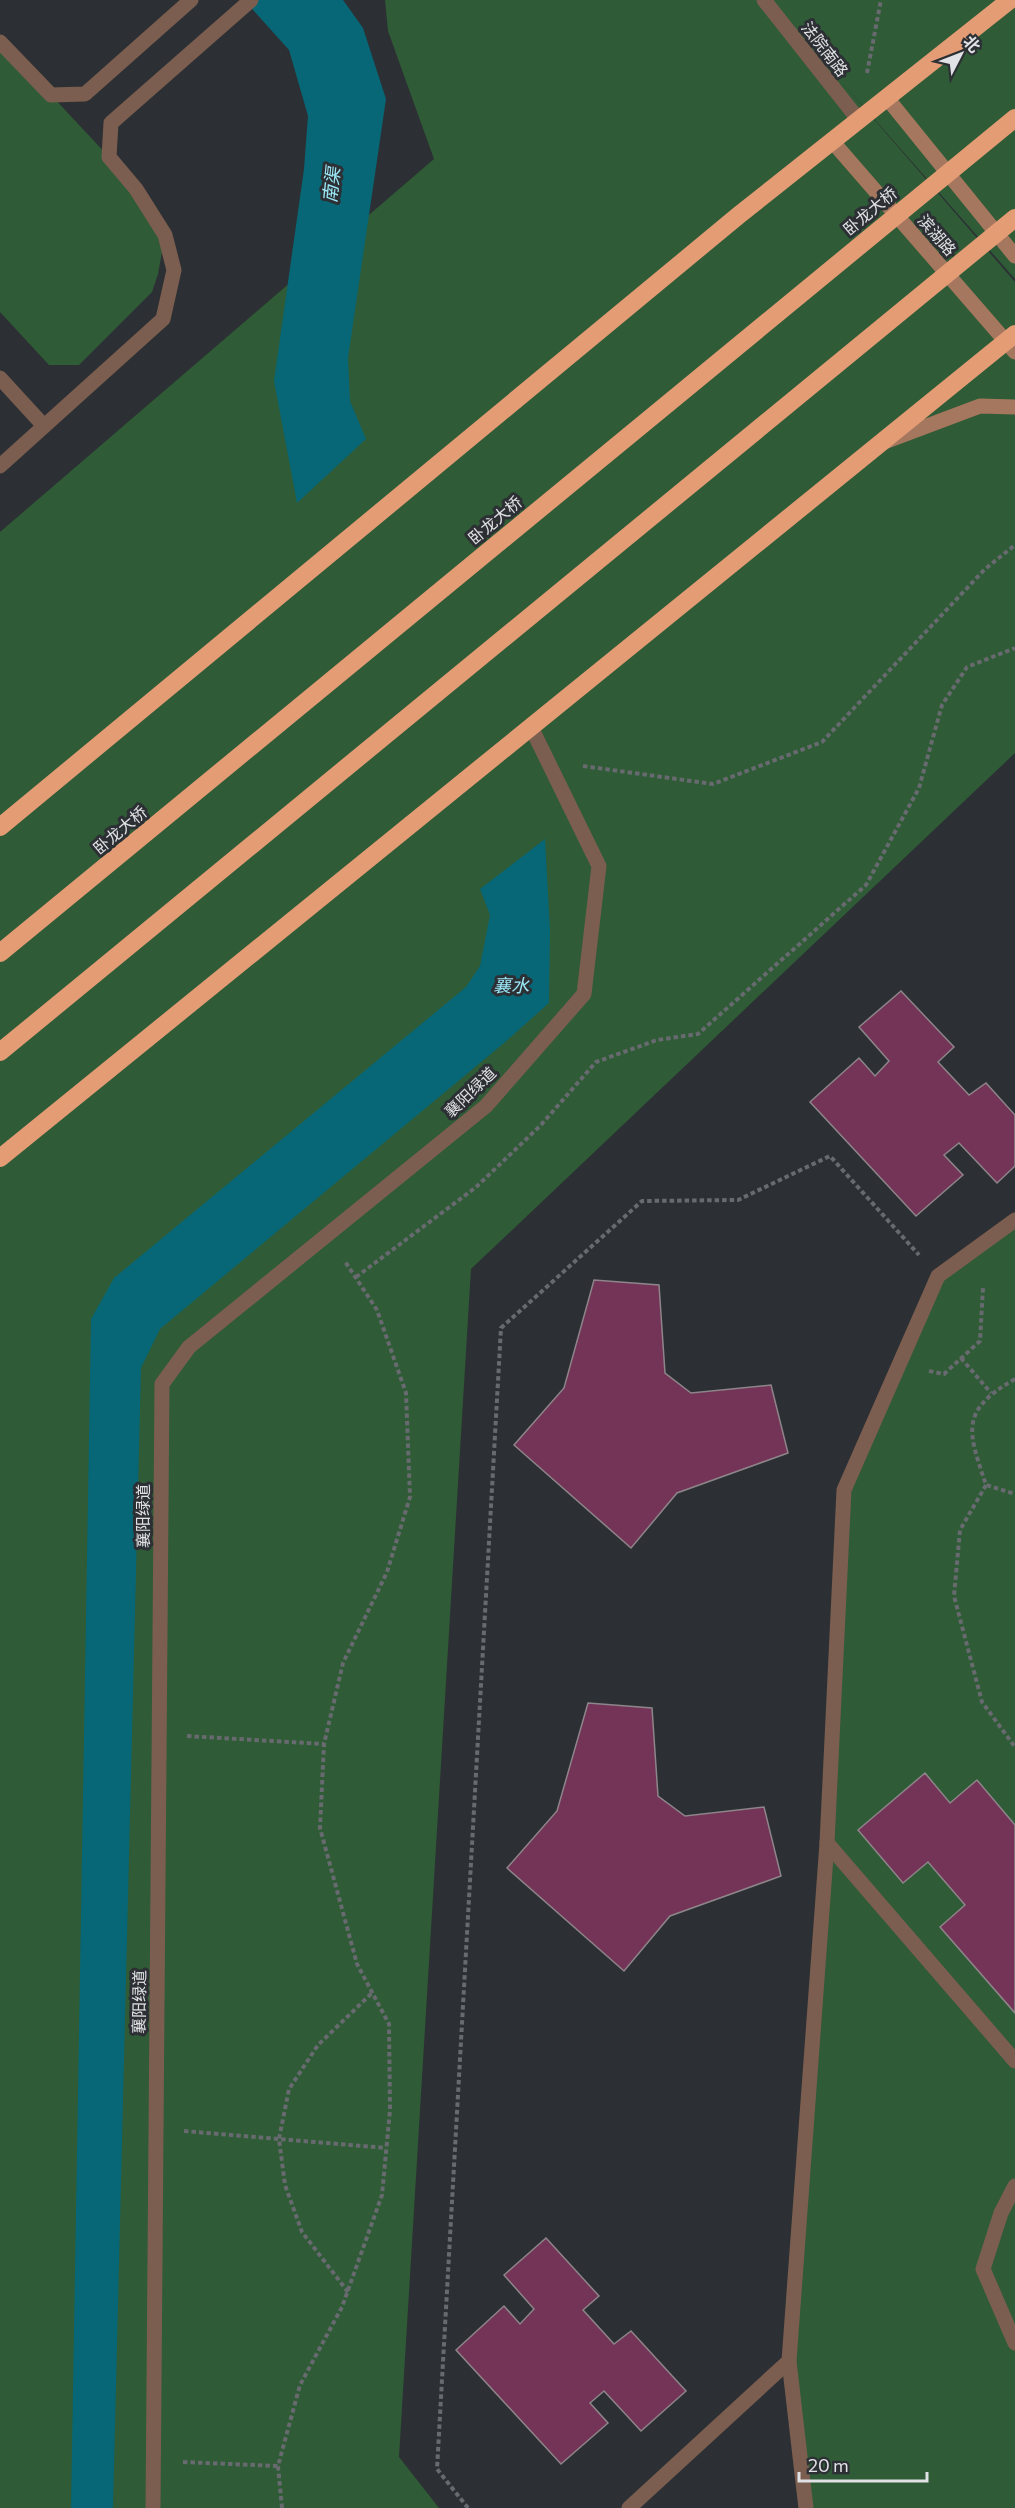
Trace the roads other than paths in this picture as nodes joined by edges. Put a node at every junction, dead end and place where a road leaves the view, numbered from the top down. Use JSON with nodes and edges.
{"nodes":[{"id":1,"x":191,"y":0,"type":"edge"},
{"id":2,"x":251,"y":0,"type":"edge"},
{"id":3,"x":764,"y":0,"type":"edge"},
{"id":4,"x":1010,"y":0,"type":"edge"},
{"id":5,"x":0,"y":42,"type":"edge"},
{"id":6,"x":887,"y":98,"type":"junction"},
{"id":7,"x":1015,"y":118,"type":"edge"},
{"id":8,"x":858,"y":119,"type":"junction"},
{"id":9,"x":832,"y":141,"type":"junction"},
{"id":10,"x":1015,"y":218,"type":"edge"},
{"id":11,"x":1015,"y":256,"type":"edge"},
{"id":12,"x":1012,"y":342,"type":"edge"},
{"id":13,"x":0,"y":378,"type":"edge"},
{"id":14,"x":1015,"y":407,"type":"edge"},
{"id":15,"x":44,"y":426,"type":"junction"},
{"id":16,"x":884,"y":442,"type":"junction"},
{"id":17,"x":0,"y":465,"type":"edge"},
{"id":18,"x":531,"y":727,"type":"junction"},
{"id":19,"x":0,"y":827,"type":"edge"},
{"id":20,"x":0,"y":954,"type":"edge"},
{"id":21,"x":0,"y":1052,"type":"edge"},
{"id":22,"x":0,"y":1158,"type":"edge"},
{"id":23,"x":1015,"y":1220,"type":"edge"},
{"id":24,"x":827,"y":1843,"type":"junction"},
{"id":25,"x":1015,"y":2061,"type":"edge"},
{"id":26,"x":1015,"y":2186,"type":"edge"},
{"id":27,"x":1015,"y":2343,"type":"edge"},
{"id":28,"x":789,"y":2361,"type":"junction"},
{"id":29,"x":153,"y":2508,"type":"edge"},
{"id":30,"x":629,"y":2508,"type":"edge"},
{"id":31,"x":806,"y":2508,"type":"edge"}],
"edges":[{"from":1,"to":5,"type":"street"},
{"from":2,"to":15,"type":"street"},
{"from":3,"to":8,"type":"street","name":"法院南路"},
{"from":4,"to":6,"type":"highway"},
{"from":6,"to":8,"type":"highway"},
{"from":6,"to":11,"type":"street"},
{"from":7,"to":20,"type":"highway","name":"卧龙大桥","bridge":true},
{"from":8,"to":9,"type":"highway"},
{"from":9,"to":12,"type":"street","name":"滨湖路"},
{"from":9,"to":19,"type":"highway"},
{"from":10,"to":21,"type":"highway","bridge":true},
{"from":12,"to":16,"type":"highway"},
{"from":13,"to":15,"type":"street"},
{"from":14,"to":16,"type":"street"},
{"from":15,"to":17,"type":"street"},
{"from":16,"to":18,"type":"highway"},
{"from":18,"to":22,"type":"highway"},
{"from":18,"to":29,"type":"street","name":"襄阳绿道"},
{"from":23,"to":24,"type":"street"},
{"from":24,"to":25,"type":"street"},
{"from":24,"to":28,"type":"street"},
{"from":26,"to":27,"type":"street"},
{"from":28,"to":30,"type":"street"},
{"from":28,"to":31,"type":"street"}]}
